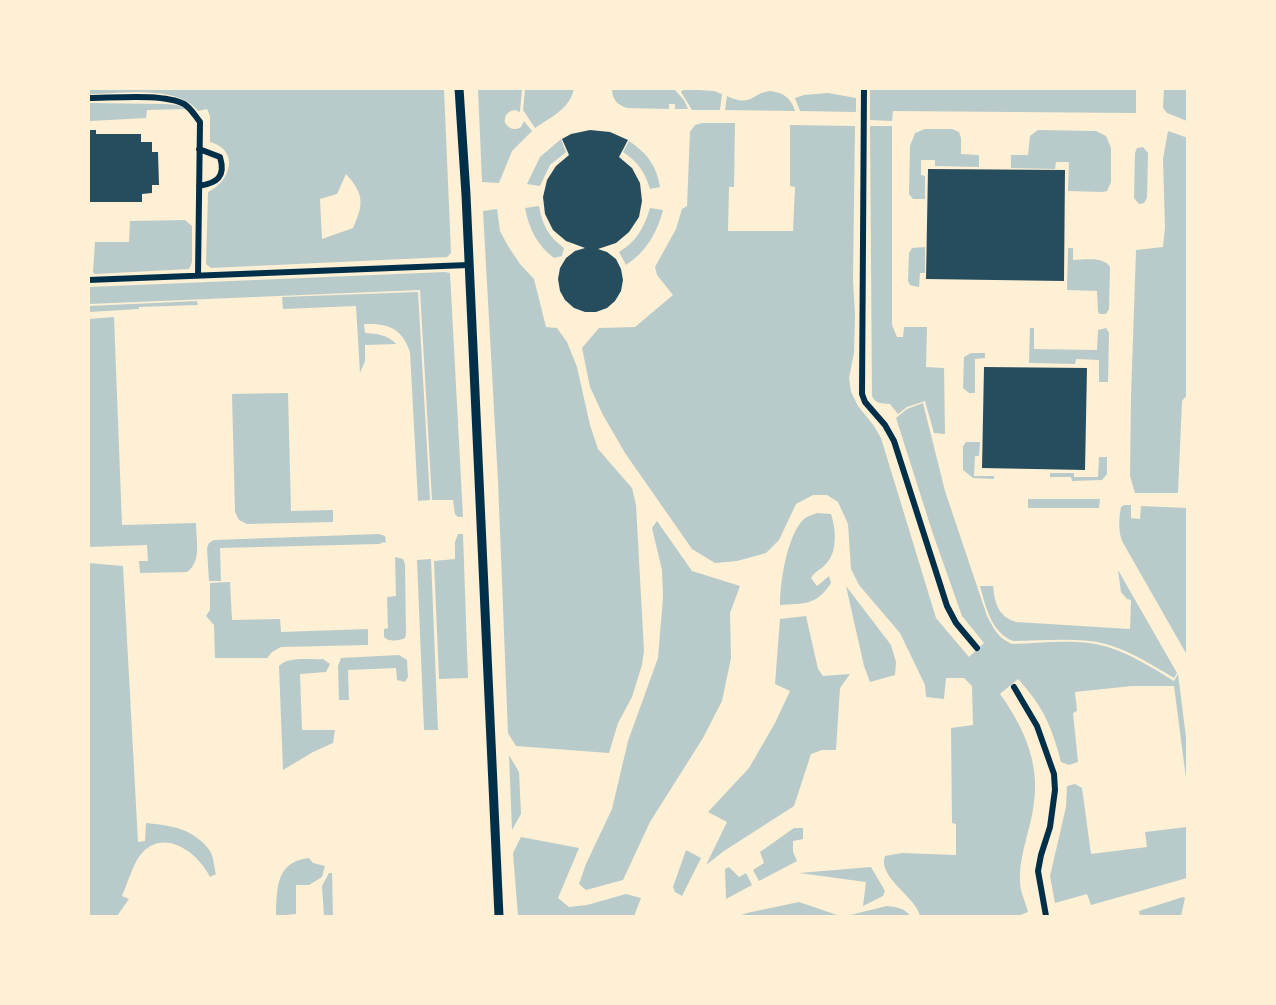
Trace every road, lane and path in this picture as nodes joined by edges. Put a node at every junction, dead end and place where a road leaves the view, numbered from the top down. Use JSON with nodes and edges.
{"nodes":[{"id":1,"x":459,"y":88,"type":"edge"},
{"id":2,"x":864,"y":88,"type":"edge"},
{"id":3,"x":88,"y":98,"type":"edge"},
{"id":4,"x":199,"y":149,"type":"junction"},
{"id":5,"x":198,"y":186,"type":"junction"},
{"id":6,"x":468,"y":265,"type":"junction"},
{"id":7,"x":198,"y":275,"type":"junction"},
{"id":8,"x":88,"y":280,"type":"edge"},
{"id":9,"x":977,"y":648,"type":"dead end"},
{"id":10,"x":1014,"y":687,"type":"dead end"},
{"id":11,"x":499,"y":916,"type":"edge"},
{"id":12,"x":1046,"y":916,"type":"edge"}],
"edges":[{"from":1,"to":6,"type":"main road"},
{"from":2,"to":9,"type":"street"},
{"from":3,"to":4,"type":"street"},
{"from":4,"to":5,"type":"street"},
{"from":4,"to":5,"type":"street"},
{"from":5,"to":7,"type":"street"},
{"from":6,"to":7,"type":"street"},
{"from":6,"to":11,"type":"main road"},
{"from":7,"to":8,"type":"street"},
{"from":10,"to":12,"type":"street"}]}
